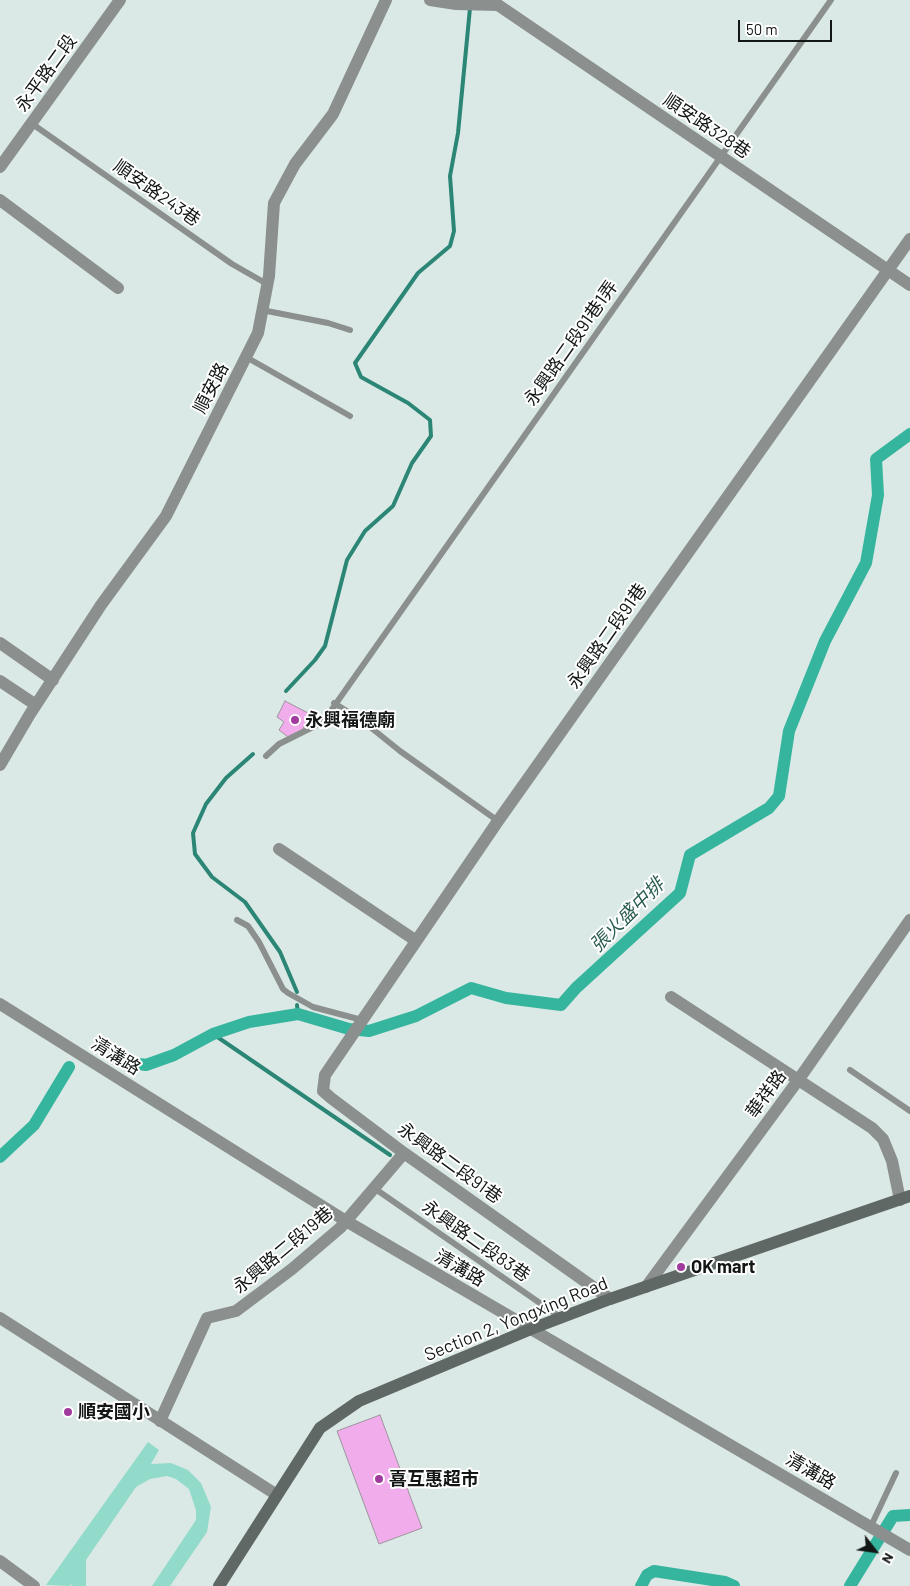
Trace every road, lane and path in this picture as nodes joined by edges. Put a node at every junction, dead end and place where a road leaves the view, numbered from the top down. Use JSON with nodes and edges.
{"nodes":[{"id":1,"x":120,"y":0,"type":"edge"},
{"id":2,"x":386,"y":0,"type":"edge"},
{"id":3,"x":430,"y":0,"type":"edge"},
{"id":4,"x":831,"y":0,"type":"edge"},
{"id":5,"x":31,"y":123,"type":"junction"},
{"id":6,"x":721,"y":156,"type":"junction"},
{"id":7,"x":0,"y":166,"type":"edge"},
{"id":8,"x":0,"y":200,"type":"edge"},
{"id":9,"x":910,"y":239,"type":"edge"},
{"id":10,"x":888,"y":271,"type":"junction"},
{"id":11,"x":267,"y":284,"type":"junction"},
{"id":12,"x":910,"y":285,"type":"edge"},
{"id":13,"x":118,"y":288,"type":"dead end"},
{"id":14,"x":262,"y":310,"type":"junction"},
{"id":15,"x":350,"y":330,"type":"dead end"},
{"id":16,"x":246,"y":357,"type":"junction"},
{"id":17,"x":350,"y":416,"type":"dead end"},
{"id":18,"x":0,"y":643,"type":"edge"},
{"id":19,"x":53,"y":680,"type":"junction"},
{"id":20,"x":0,"y":682,"type":"edge"},
{"id":21,"x":334,"y":703,"type":"junction"},
{"id":22,"x":36,"y":705,"type":"junction"},
{"id":23,"x":266,"y":756,"type":"dead end"},
{"id":24,"x":0,"y":765,"type":"edge"},
{"id":25,"x":498,"y":821,"type":"junction"},
{"id":26,"x":279,"y":849,"type":"dead end"},
{"id":27,"x":237,"y":920,"type":"dead end"},
{"id":28,"x":910,"y":920,"type":"edge"},
{"id":29,"x":415,"y":940,"type":"junction"},
{"id":30,"x":671,"y":997,"type":"dead end"},
{"id":31,"x":0,"y":1004,"type":"edge"},
{"id":32,"x":357,"y":1026,"type":"junction"},
{"id":33,"x":850,"y":1070,"type":"dead end"},
{"id":34,"x":798,"y":1079,"type":"junction"},
{"id":35,"x":910,"y":1111,"type":"edge"},
{"id":36,"x":404,"y":1153,"type":"junction"},
{"id":37,"x":374,"y":1188,"type":"junction"},
{"id":38,"x":905,"y":1198,"type":"edge"},
{"id":39,"x":346,"y":1221,"type":"junction"},
{"id":40,"x":646,"y":1287,"type":"junction"},
{"id":41,"x":610,"y":1299,"type":"junction"},
{"id":42,"x":0,"y":1318,"type":"edge"},
{"id":43,"x":561,"y":1318,"type":"junction"},
{"id":44,"x":531,"y":1330,"type":"junction"},
{"id":45,"x":160,"y":1420,"type":"junction"},
{"id":46,"x":896,"y":1472,"type":"dead end"},
{"id":47,"x":277,"y":1495,"type":"junction"},
{"id":48,"x":874,"y":1528,"type":"junction"},
{"id":49,"x":910,"y":1550,"type":"edge"},
{"id":50,"x":0,"y":1561,"type":"edge"},
{"id":51,"x":34,"y":1586,"type":"edge"},
{"id":52,"x":219,"y":1586,"type":"edge"}],
"edges":[{"from":1,"to":5,"type":"street","name":"永平路二段"},
{"from":2,"to":11,"type":"street","name":"順安路"},
{"from":3,"to":6,"type":"street","name":"順安路328巷"},
{"from":4,"to":6,"type":"lane","name":"永興路二段91巷1弄"},
{"from":5,"to":7,"type":"street","name":"永平路二段"},
{"from":5,"to":11,"type":"lane","name":"順安路243巷"},
{"from":6,"to":10,"type":"street","name":"順安路328巷"},
{"from":6,"to":21,"type":"lane","name":"永興路二段91巷1弄"},
{"from":8,"to":13,"type":"street"},
{"from":9,"to":10,"type":"street","name":"永興路二段91巷"},
{"from":10,"to":12,"type":"street","name":"順安路328巷"},
{"from":10,"to":25,"type":"street","name":"永興路二段91巷"},
{"from":11,"to":14,"type":"street","name":"順安路"},
{"from":14,"to":15,"type":"lane"},
{"from":14,"to":16,"type":"street","name":"順安路"},
{"from":16,"to":17,"type":"lane"},
{"from":16,"to":19,"type":"street","name":"順安路"},
{"from":18,"to":19,"type":"street"},
{"from":19,"to":22,"type":"street","name":"順安路"},
{"from":20,"to":22,"type":"street"},
{"from":21,"to":23,"type":"lane","name":"永興路二段91巷1弄"},
{"from":21,"to":25,"type":"lane"},
{"from":22,"to":24,"type":"street","name":"順安路"},
{"from":25,"to":29,"type":"street","name":"永興路二段91巷"},
{"from":26,"to":29,"type":"street"},
{"from":27,"to":32,"type":"lane"},
{"from":28,"to":34,"type":"street","name":"華祥路"},
{"from":29,"to":32,"type":"street","name":"永興路二段91巷"},
{"from":30,"to":34,"type":"street"},
{"from":31,"to":39,"type":"street","name":"清溝路"},
{"from":32,"to":36,"type":"street","name":"永興路二段91巷"},
{"from":33,"to":35,"type":"lane"},
{"from":34,"to":38,"type":"street"},
{"from":34,"to":40,"type":"street","name":"華祥路"},
{"from":36,"to":37,"type":"street","name":"永興路二段19巷"},
{"from":36,"to":41,"type":"street","name":"永興路二段91巷"},
{"from":37,"to":39,"type":"street","name":"永興路二段19巷"},
{"from":37,"to":43,"type":"lane","name":"永興路二段83巷"},
{"from":38,"to":40,"type":"street","name":"Section 2, Yongxing Road"},
{"from":39,"to":44,"type":"street","name":"清溝路"},
{"from":39,"to":45,"type":"street","name":"永興路二段19巷"},
{"from":40,"to":41,"type":"street","name":"Section 2, Yongxing Road"},
{"from":41,"to":43,"type":"street","name":"Section 2, Yongxing Road"},
{"from":42,"to":45,"type":"street"},
{"from":43,"to":44,"type":"street","name":"Section 2, Yongxing Road"},
{"from":44,"to":47,"type":"street","name":"Section 2, Yongxing Road"},
{"from":44,"to":48,"type":"street","name":"清溝路"},
{"from":45,"to":47,"type":"street"},
{"from":46,"to":48,"type":"lane"},
{"from":47,"to":52,"type":"street","name":"Section 2, Yongxing Road"},
{"from":48,"to":49,"type":"street","name":"清溝路"},
{"from":50,"to":51,"type":"street"}]}
